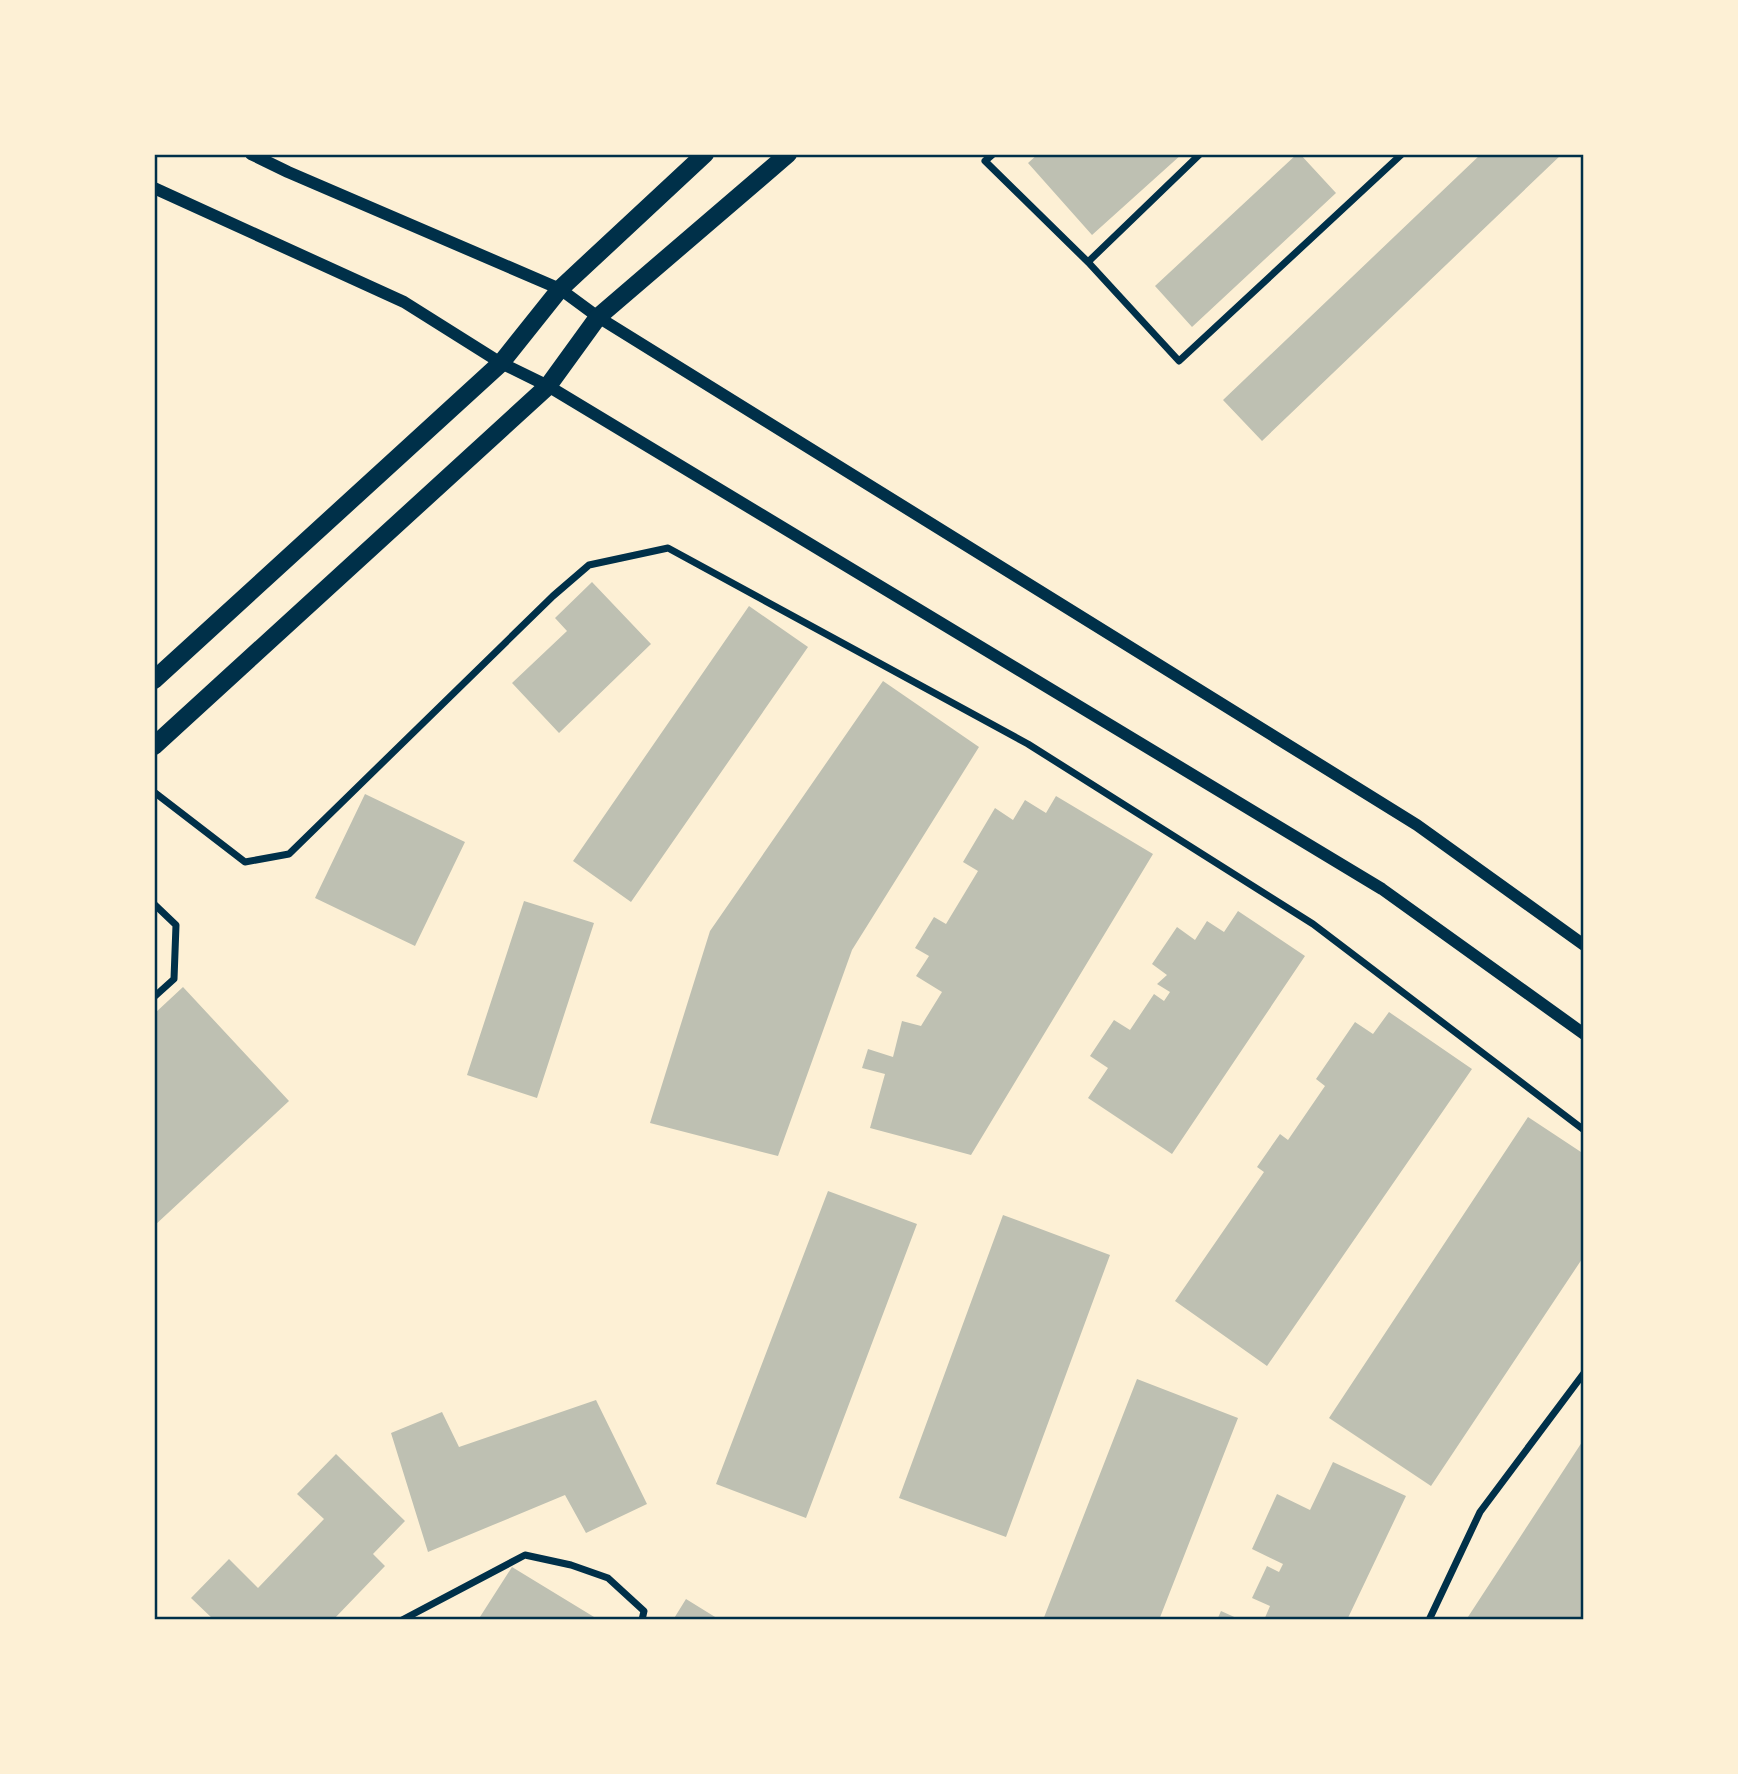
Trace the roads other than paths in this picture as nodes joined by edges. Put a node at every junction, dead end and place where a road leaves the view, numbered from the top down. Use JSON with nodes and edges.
{"nodes":[{"id":1,"x":251,"y":154,"type":"edge"},
{"id":2,"x":705,"y":154,"type":"edge"},
{"id":3,"x":788,"y":154,"type":"edge"},
{"id":4,"x":993,"y":154,"type":"edge"},
{"id":5,"x":1200,"y":154,"type":"edge"},
{"id":6,"x":1402,"y":154,"type":"edge"},
{"id":7,"x":154,"y":188,"type":"edge"},
{"id":8,"x":1088,"y":262,"type":"junction"},
{"id":9,"x":560,"y":289,"type":"junction"},
{"id":10,"x":598,"y":317,"type":"junction"},
{"id":11,"x":501,"y":363,"type":"junction"},
{"id":12,"x":548,"y":386,"type":"junction"},
{"id":13,"x":154,"y":680,"type":"edge"},
{"id":14,"x":154,"y":746,"type":"edge"},
{"id":15,"x":154,"y":792,"type":"edge"},
{"id":16,"x":154,"y":904,"type":"edge"},
{"id":17,"x":1584,"y":945,"type":"edge"},
{"id":18,"x":154,"y":997,"type":"edge"},
{"id":19,"x":1584,"y":1034,"type":"edge"},
{"id":20,"x":1584,"y":1130,"type":"edge"},
{"id":21,"x":1584,"y":1373,"type":"edge"},
{"id":22,"x":402,"y":1620,"type":"edge"},
{"id":23,"x":642,"y":1620,"type":"edge"},
{"id":24,"x":1429,"y":1620,"type":"edge"}],
"edges":[{"from":1,"to":9,"type":"street"},
{"from":2,"to":9,"type":"main road"},
{"from":3,"to":10,"type":"main road"},
{"from":4,"to":8,"type":"street"},
{"from":5,"to":8,"type":"street"},
{"from":6,"to":8,"type":"street"},
{"from":7,"to":11,"type":"street"},
{"from":9,"to":10,"type":"street"},
{"from":9,"to":11,"type":"main road"},
{"from":10,"to":12,"type":"main road"},
{"from":10,"to":17,"type":"street"},
{"from":11,"to":12,"type":"street"},
{"from":11,"to":13,"type":"main road"},
{"from":12,"to":14,"type":"main road"},
{"from":12,"to":19,"type":"street"},
{"from":15,"to":20,"type":"street"},
{"from":16,"to":18,"type":"street"},
{"from":21,"to":24,"type":"street"},
{"from":22,"to":23,"type":"street"}]}
